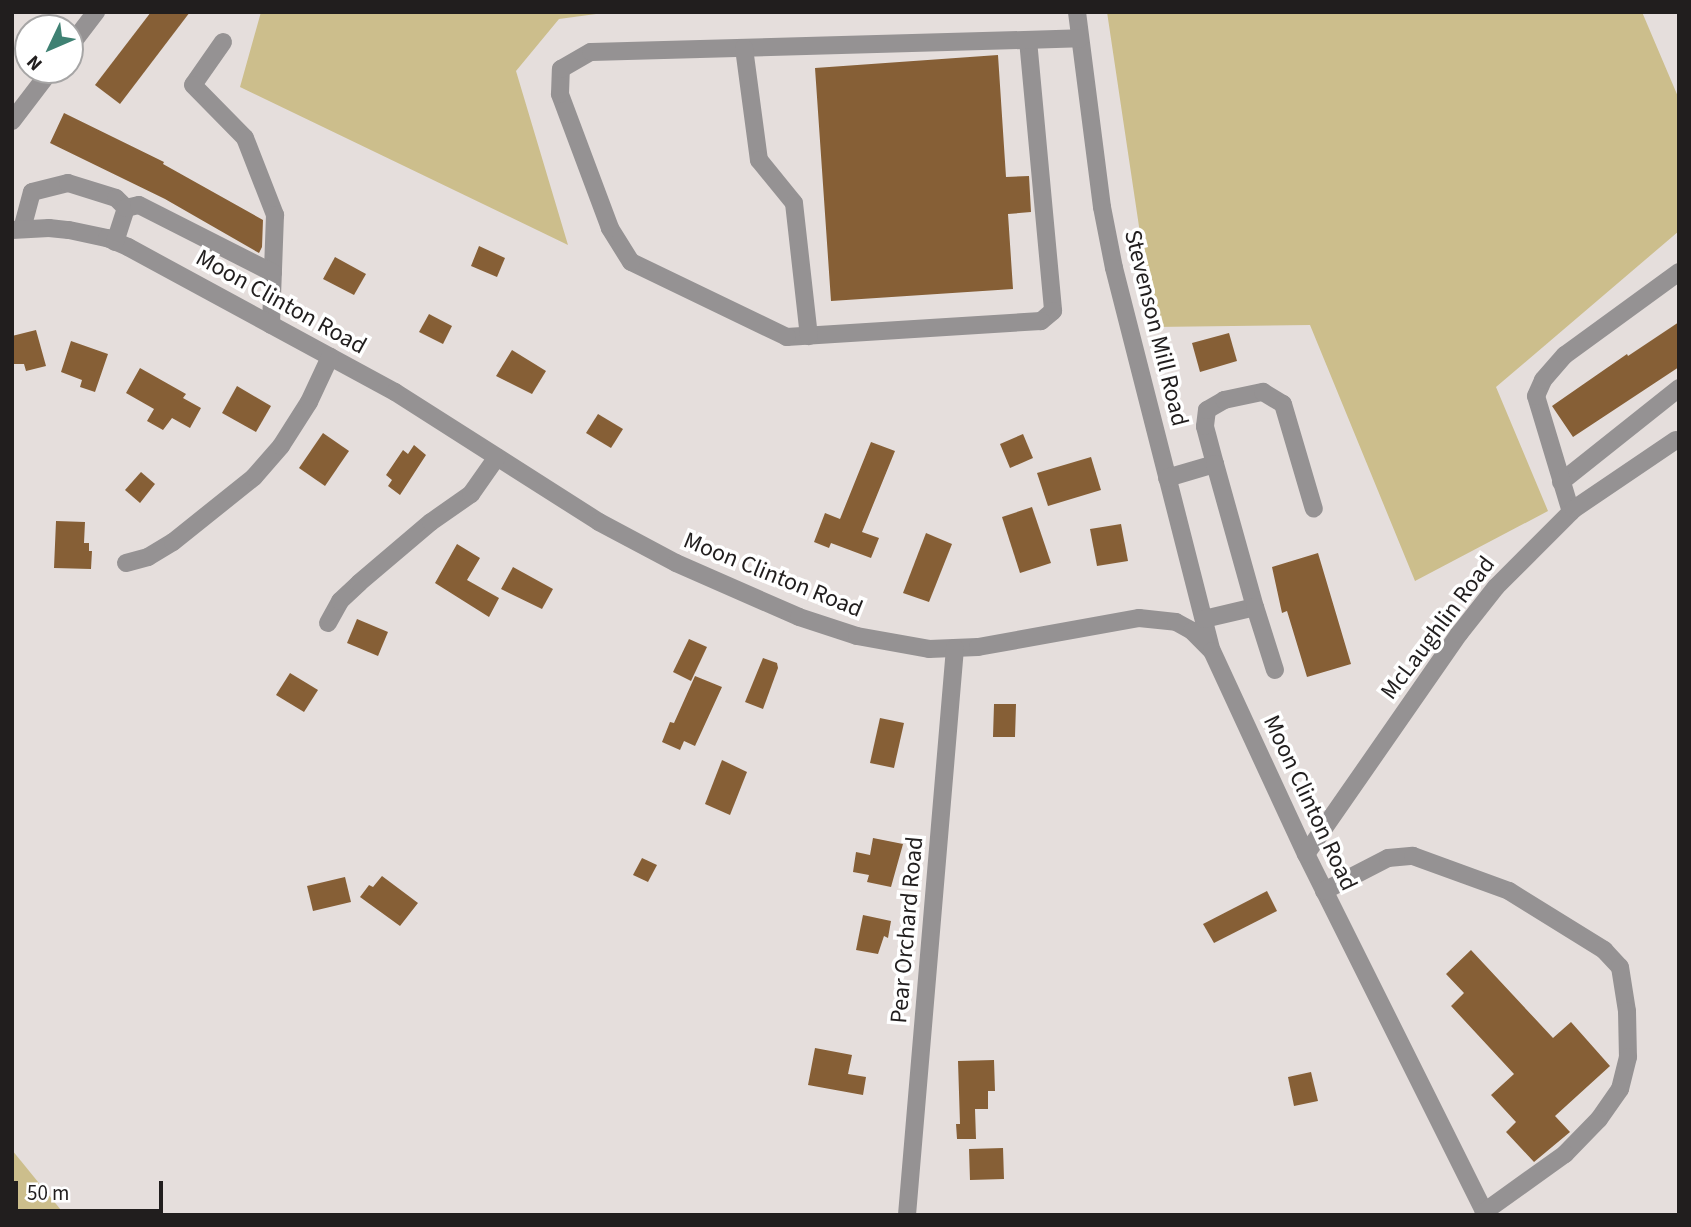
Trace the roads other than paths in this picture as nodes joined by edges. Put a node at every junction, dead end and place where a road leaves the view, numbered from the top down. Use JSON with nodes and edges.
{"nodes":[{"id":1,"x":96,"y":12,"type":"edge"},
{"id":2,"x":1077,"y":12,"type":"edge"},
{"id":3,"x":84,"y":28,"type":"edge"},
{"id":4,"x":1080,"y":38,"type":"junction"},
{"id":5,"x":1028,"y":40,"type":"junction"},
{"id":6,"x":223,"y":42,"type":"dead end"},
{"id":7,"x":744,"y":48,"type":"junction"},
{"id":8,"x":40,"y":84,"type":"edge"},
{"id":9,"x":12,"y":121,"type":"edge"},
{"id":10,"x":126,"y":208,"type":"junction"},
{"id":11,"x":17,"y":230,"type":"edge"},
{"id":12,"x":115,"y":242,"type":"junction"},
{"id":13,"x":1679,"y":272,"type":"edge"},
{"id":14,"x":273,"y":273,"type":"junction"},
{"id":15,"x":271,"y":325,"type":"junction"},
{"id":16,"x":809,"y":336,"type":"junction"},
{"id":17,"x":330,"y":357,"type":"junction"},
{"id":18,"x":1679,"y":388,"type":"edge"},
{"id":19,"x":1676,"y":440,"type":"dead end"},
{"id":20,"x":497,"y":457,"type":"junction"},
{"id":21,"x":1215,"y":464,"type":"junction"},
{"id":22,"x":1167,"y":478,"type":"junction"},
{"id":23,"x":1561,"y":482,"type":"junction"},
{"id":24,"x":1314,"y":509,"type":"dead end"},
{"id":25,"x":1572,"y":512,"type":"junction"},
{"id":26,"x":127,"y":563,"type":"dead end"},
{"id":27,"x":1255,"y":607,"type":"junction"},
{"id":28,"x":1203,"y":620,"type":"junction"},
{"id":29,"x":328,"y":623,"type":"dead end"},
{"id":30,"x":955,"y":649,"type":"junction"},
{"id":31,"x":1212,"y":651,"type":"junction"},
{"id":32,"x":1275,"y":670,"type":"dead end"},
{"id":33,"x":1306,"y":854,"type":"junction"},
{"id":34,"x":1324,"y":891,"type":"junction"},
{"id":35,"x":1485,"y":1213,"type":"edge"},
{"id":36,"x":907,"y":1215,"type":"edge"}],
"edges":[{"from":1,"to":3,"type":"street"},
{"from":2,"to":4,"type":"street","name":"Stevenson Mill Road"},
{"from":4,"to":5,"type":"street"},
{"from":4,"to":22,"type":"street","name":"Stevenson Mill Road"},
{"from":5,"to":7,"type":"street"},
{"from":5,"to":16,"type":"street"},
{"from":6,"to":14,"type":"street"},
{"from":7,"to":16,"type":"street"},
{"from":7,"to":16,"type":"street"},
{"from":8,"to":9,"type":"street"},
{"from":10,"to":11,"type":"street"},
{"from":10,"to":12,"type":"street"},
{"from":10,"to":14,"type":"street"},
{"from":11,"to":12,"type":"street","name":"Moon Clinton Road"},
{"from":12,"to":15,"type":"street","name":"Moon Clinton Road"},
{"from":13,"to":23,"type":"street"},
{"from":14,"to":15,"type":"street"},
{"from":15,"to":17,"type":"street","name":"Moon Clinton Road"},
{"from":17,"to":20,"type":"street","name":"Moon Clinton Road"},
{"from":17,"to":26,"type":"street"},
{"from":18,"to":23,"type":"street"},
{"from":19,"to":25,"type":"street","name":"McLaughlin Road"},
{"from":20,"to":29,"type":"street"},
{"from":20,"to":30,"type":"street","name":"Moon Clinton Road"},
{"from":21,"to":22,"type":"street"},
{"from":21,"to":24,"type":"street"},
{"from":21,"to":27,"type":"street"},
{"from":22,"to":28,"type":"street","name":"Stevenson Mill Road"},
{"from":23,"to":25,"type":"street"},
{"from":25,"to":33,"type":"street","name":"McLaughlin Road"},
{"from":27,"to":28,"type":"street"},
{"from":27,"to":32,"type":"street"},
{"from":28,"to":31,"type":"street","name":"Stevenson Mill Road"},
{"from":30,"to":31,"type":"street","name":"Moon Clinton Road"},
{"from":30,"to":36,"type":"street","name":"Pear Orchard Road"},
{"from":31,"to":33,"type":"street","name":"Moon Clinton Road"},
{"from":33,"to":34,"type":"street","name":"Moon Clinton Road"},
{"from":34,"to":35,"type":"street","name":"Moon Clinton Road"},
{"from":34,"to":35,"type":"street"}]}
